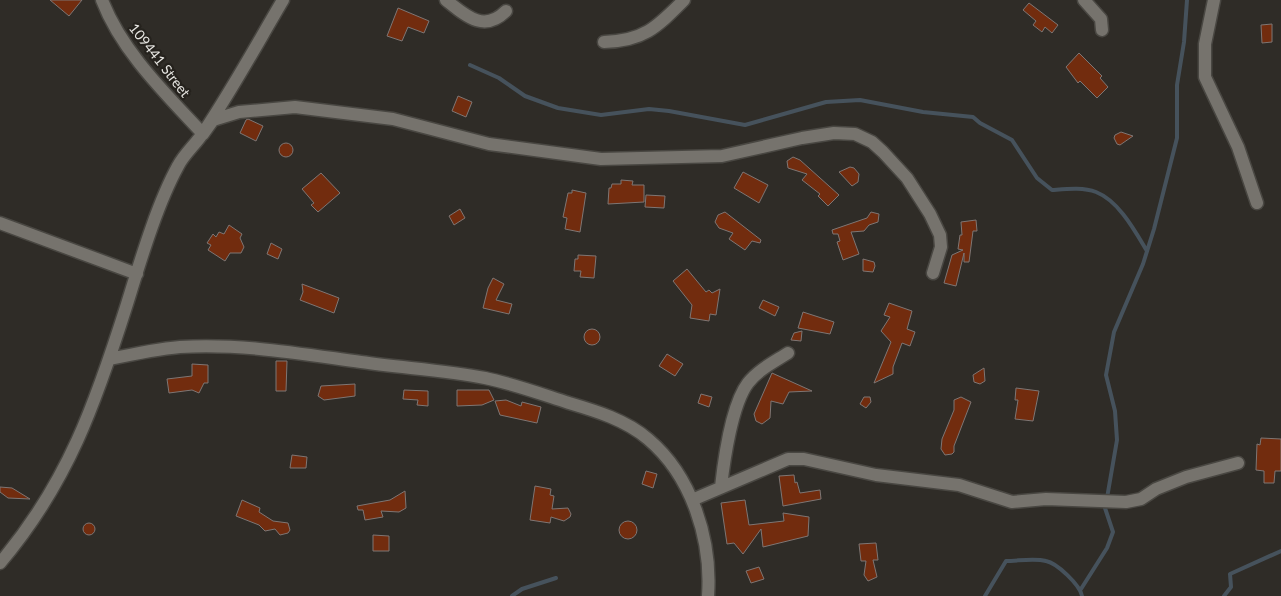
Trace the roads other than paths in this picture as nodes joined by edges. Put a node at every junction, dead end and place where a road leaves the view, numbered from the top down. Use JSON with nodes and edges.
{"nodes":[{"id":1,"x":102,"y":0,"type":"edge"},
{"id":2,"x":283,"y":0,"type":"edge"},
{"id":3,"x":446,"y":0,"type":"edge"},
{"id":4,"x":684,"y":0,"type":"edge"},
{"id":5,"x":1084,"y":0,"type":"edge"},
{"id":6,"x":1214,"y":0,"type":"edge"},
{"id":7,"x":506,"y":11,"type":"dead end"},
{"id":8,"x":1102,"y":30,"type":"dead end"},
{"id":9,"x":604,"y":42,"type":"dead end"},
{"id":10,"x":203,"y":134,"type":"junction"},
{"id":11,"x":1257,"y":202,"type":"dead end"},
{"id":12,"x":0,"y":223,"type":"edge"},
{"id":13,"x":933,"y":273,"type":"dead end"},
{"id":14,"x":136,"y":274,"type":"junction"},
{"id":15,"x":788,"y":353,"type":"dead end"},
{"id":16,"x":110,"y":359,"type":"junction"},
{"id":17,"x":1238,"y":463,"type":"dead end"},
{"id":18,"x":721,"y":486,"type":"junction"},
{"id":19,"x":692,"y":500,"type":"junction"},
{"id":20,"x":0,"y":563,"type":"edge"},
{"id":21,"x":707,"y":594,"type":"edge"}],
"edges":[{"from":1,"to":10,"type":"street","name":"109441 Street"},
{"from":2,"to":10,"type":"street"},
{"from":3,"to":7,"type":"street"},
{"from":4,"to":9,"type":"street"},
{"from":5,"to":8,"type":"street"},
{"from":6,"to":11,"type":"street"},
{"from":10,"to":13,"type":"street"},
{"from":10,"to":14,"type":"street"},
{"from":12,"to":14,"type":"street"},
{"from":14,"to":16,"type":"street"},
{"from":15,"to":18,"type":"street"},
{"from":16,"to":19,"type":"street"},
{"from":16,"to":20,"type":"street"},
{"from":17,"to":18,"type":"street"},
{"from":18,"to":19,"type":"street"},
{"from":19,"to":21,"type":"street"}]}
